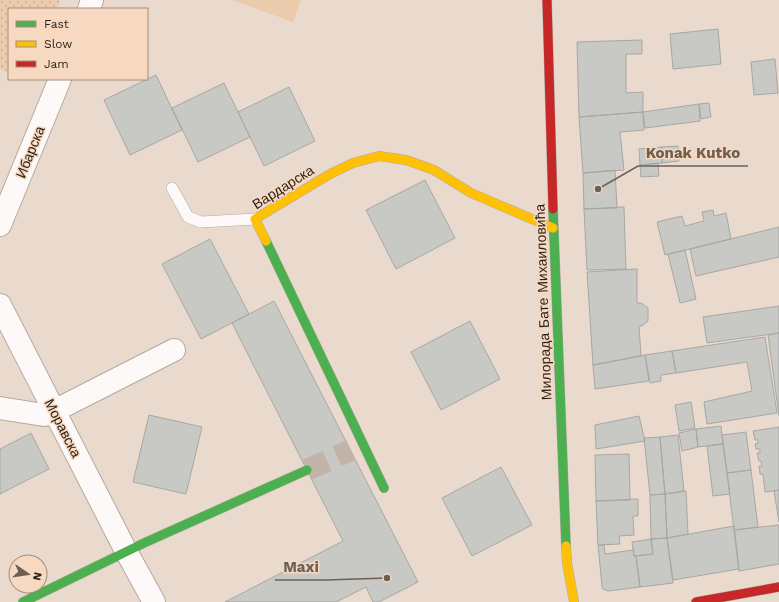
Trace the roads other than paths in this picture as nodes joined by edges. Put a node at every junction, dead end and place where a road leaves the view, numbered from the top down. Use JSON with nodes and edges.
{"nodes":[{"id":1,"x":547,"y":0,"type":"edge"},
{"id":2,"x":60,"y":80,"type":"edge"},
{"id":3,"x":172,"y":188,"type":"dead end"},
{"id":4,"x":255,"y":219,"type":"junction"},
{"id":5,"x":0,"y":225,"type":"edge"},
{"id":6,"x":554,"y":228,"type":"junction"},
{"id":7,"x":0,"y":305,"type":"edge"},
{"id":8,"x":174,"y":350,"type":"dead end"},
{"id":9,"x":0,"y":408,"type":"edge"},
{"id":10,"x":54,"y":411,"type":"junction"},
{"id":11,"x":307,"y":470,"type":"tunnel mouth"},
{"id":12,"x":384,"y":488,"type":"dead end"},
{"id":13,"x":126,"y":551,"type":"junction"},
{"id":14,"x":779,"y":586,"type":"edge"},
{"id":15,"x":23,"y":602,"type":"edge"},
{"id":16,"x":154,"y":602,"type":"edge"},
{"id":17,"x":574,"y":602,"type":"edge"},
{"id":18,"x":696,"y":602,"type":"edge"}],
"edges":[{"from":1,"to":6,"type":"street","name":"Милорада Бате Михаиловића"},
{"from":2,"to":5,"type":"street","name":"Ибарска"},
{"from":3,"to":4,"type":"lane"},
{"from":4,"to":6,"type":"street","name":"Вардарска"},
{"from":4,"to":12,"type":"street","name":"Вардарска"},
{"from":6,"to":17,"type":"street","name":"Милорада Бате Михаиловића"},
{"from":7,"to":10,"type":"street","name":"Моравска"},
{"from":8,"to":10,"type":"street"},
{"from":9,"to":10,"type":"street"},
{"from":10,"to":13,"type":"street","name":"Моравска"},
{"from":11,"to":13,"type":"street"},
{"from":13,"to":15,"type":"street"},
{"from":13,"to":16,"type":"street","name":"Моравска"},
{"from":14,"to":18,"type":"street"}]}
